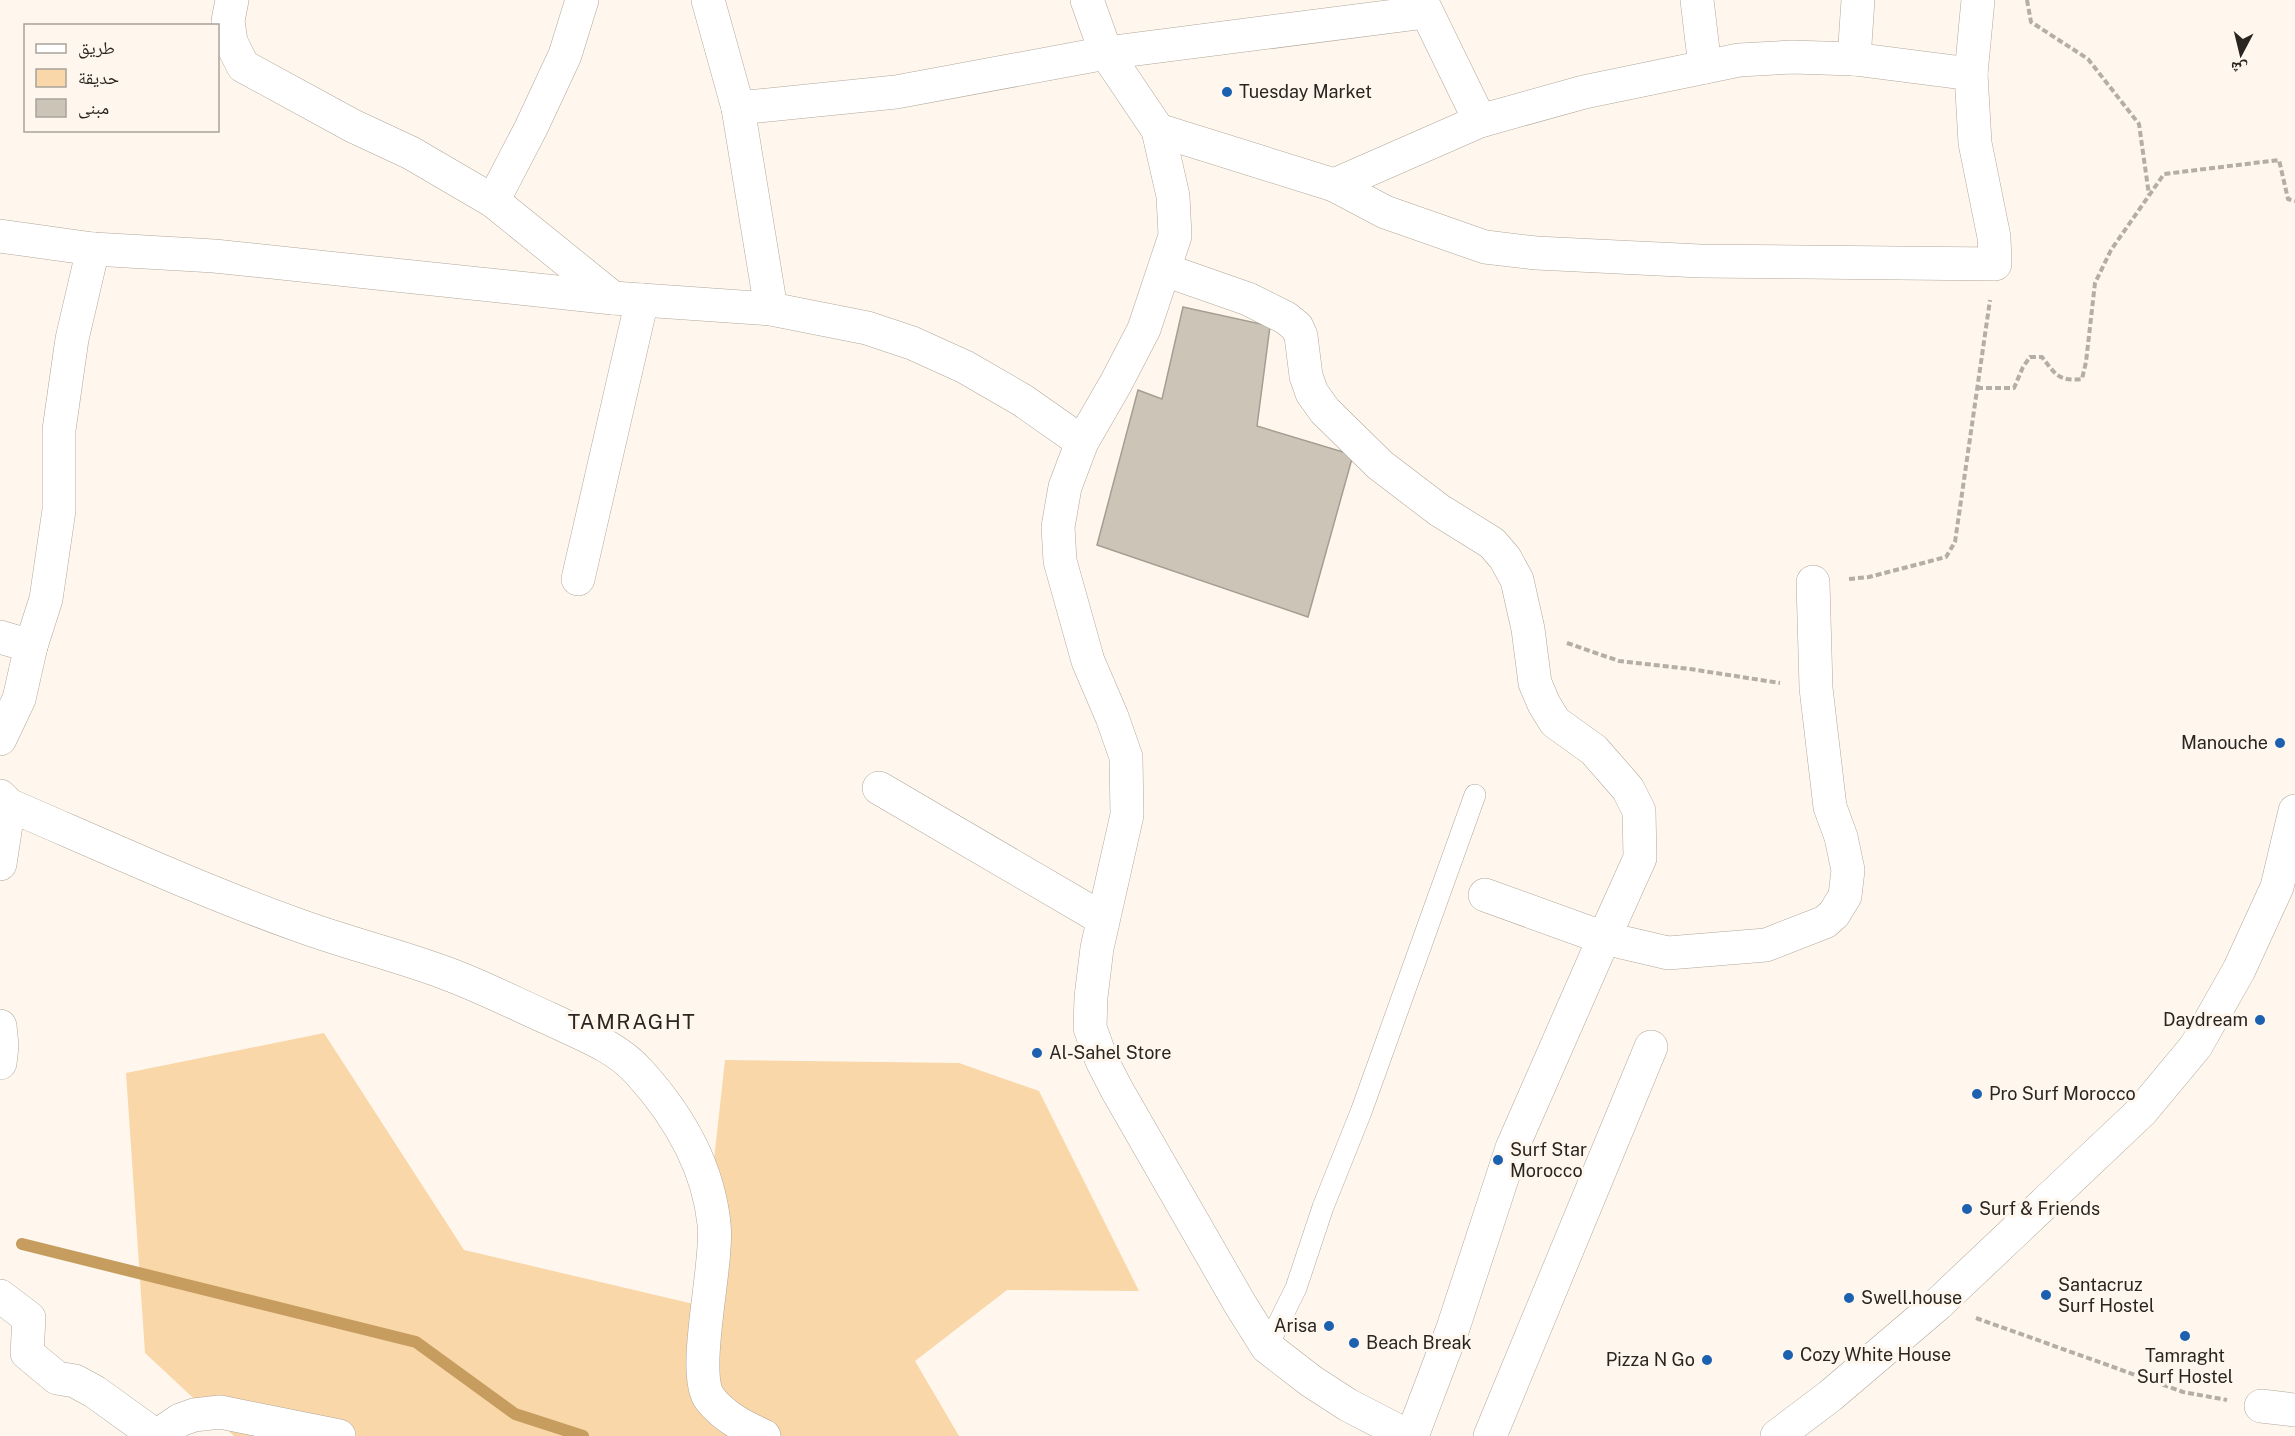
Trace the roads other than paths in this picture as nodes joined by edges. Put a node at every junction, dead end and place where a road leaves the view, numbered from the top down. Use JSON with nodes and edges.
{"nodes":[{"id":1,"x":232,"y":0,"type":"edge"},
{"id":2,"x":582,"y":0,"type":"edge"},
{"id":3,"x":708,"y":0,"type":"edge"},
{"id":4,"x":1088,"y":0,"type":"edge"},
{"id":5,"x":1697,"y":0,"type":"edge"},
{"id":6,"x":1858,"y":0,"type":"edge"},
{"id":7,"x":1978,"y":0,"type":"edge"},
{"id":8,"x":1423,"y":6,"type":"edge"},
{"id":9,"x":1106,"y":53,"type":"junction"},
{"id":10,"x":1854,"y":59,"type":"junction"},
{"id":11,"x":1705,"y":67,"type":"junction"},
{"id":12,"x":1971,"y":74,"type":"junction"},
{"id":13,"x":738,"y":108,"type":"junction"},
{"id":14,"x":1480,"y":121,"type":"junction"},
{"id":15,"x":1158,"y":130,"type":"junction"},
{"id":16,"x":1334,"y":185,"type":"junction"},
{"id":17,"x":493,"y":201,"type":"junction"},
{"id":18,"x":0,"y":236,"type":"edge"},
{"id":19,"x":93,"y":249,"type":"junction"},
{"id":20,"x":1165,"y":270,"type":"junction"},
{"id":21,"x":628,"y":299,"type":"junction"},
{"id":22,"x":771,"y":309,"type":"junction"},
{"id":23,"x":1082,"y":442,"type":"junction"},
{"id":24,"x":578,"y":579,"type":"dead end"},
{"id":25,"x":1813,"y":582,"type":"road end"},
{"id":26,"x":0,"y":637,"type":"edge"},
{"id":27,"x":31,"y":646,"type":"junction"},
{"id":28,"x":0,"y":739,"type":"edge"},
{"id":29,"x":879,"y":788,"type":"dead end"},
{"id":30,"x":1475,"y":795,"type":"dead end"},
{"id":31,"x":4,"y":800,"type":"edge"},
{"id":32,"x":2295,"y":811,"type":"edge"},
{"id":33,"x":0,"y":864,"type":"edge"},
{"id":34,"x":1485,"y":896,"type":"dead end"},
{"id":35,"x":1104,"y":919,"type":"junction"},
{"id":36,"x":1604,"y":938,"type":"junction"},
{"id":37,"x":0,"y":1026,"type":"edge"},
{"id":38,"x":1651,"y":1047,"type":"dead end"},
{"id":39,"x":0,"y":1063,"type":"edge"},
{"id":40,"x":0,"y":1296,"type":"edge"},
{"id":41,"x":1267,"y":1347,"type":"junction"},
{"id":42,"x":2261,"y":1406,"type":"road end"},
{"id":43,"x":2295,"y":1410,"type":"edge"},
{"id":44,"x":156,"y":1436,"type":"edge"},
{"id":45,"x":162,"y":1436,"type":"edge"},
{"id":46,"x":339,"y":1436,"type":"edge"},
{"id":47,"x":764,"y":1436,"type":"edge"},
{"id":48,"x":1410,"y":1436,"type":"edge"},
{"id":49,"x":1490,"y":1436,"type":"edge"},
{"id":50,"x":1777,"y":1436,"type":"edge"}],
"edges":[{"from":1,"to":17,"type":"street"},
{"from":2,"to":17,"type":"street"},
{"from":3,"to":13,"type":"street"},
{"from":4,"to":9,"type":"street"},
{"from":5,"to":11,"type":"street"},
{"from":6,"to":10,"type":"street"},
{"from":7,"to":12,"type":"street"},
{"from":8,"to":9,"type":"street"},
{"from":8,"to":14,"type":"street"},
{"from":9,"to":13,"type":"street"},
{"from":9,"to":15,"type":"street"},
{"from":10,"to":11,"type":"street"},
{"from":10,"to":12,"type":"street"},
{"from":11,"to":14,"type":"street"},
{"from":12,"to":16,"type":"street"},
{"from":13,"to":22,"type":"street"},
{"from":14,"to":16,"type":"street"},
{"from":15,"to":16,"type":"street"},
{"from":15,"to":20,"type":"street"},
{"from":17,"to":21,"type":"street"},
{"from":18,"to":19,"type":"street"},
{"from":19,"to":21,"type":"street"},
{"from":19,"to":27,"type":"street"},
{"from":20,"to":23,"type":"street"},
{"from":20,"to":36,"type":"street"},
{"from":21,"to":22,"type":"street"},
{"from":21,"to":24,"type":"street"},
{"from":22,"to":23,"type":"street"},
{"from":23,"to":35,"type":"street"},
{"from":25,"to":36,"type":"street"},
{"from":26,"to":27,"type":"street"},
{"from":27,"to":28,"type":"street"},
{"from":29,"to":35,"type":"street"},
{"from":30,"to":41,"type":"lane"},
{"from":31,"to":33,"type":"street"},
{"from":31,"to":47,"type":"street"},
{"from":32,"to":50,"type":"street"},
{"from":34,"to":36,"type":"street"},
{"from":35,"to":41,"type":"street"},
{"from":36,"to":48,"type":"street"},
{"from":37,"to":39,"type":"street"},
{"from":38,"to":49,"type":"street"},
{"from":40,"to":44,"type":"street"},
{"from":41,"to":48,"type":"street"},
{"from":42,"to":43,"type":"street"},
{"from":45,"to":46,"type":"street"}]}
